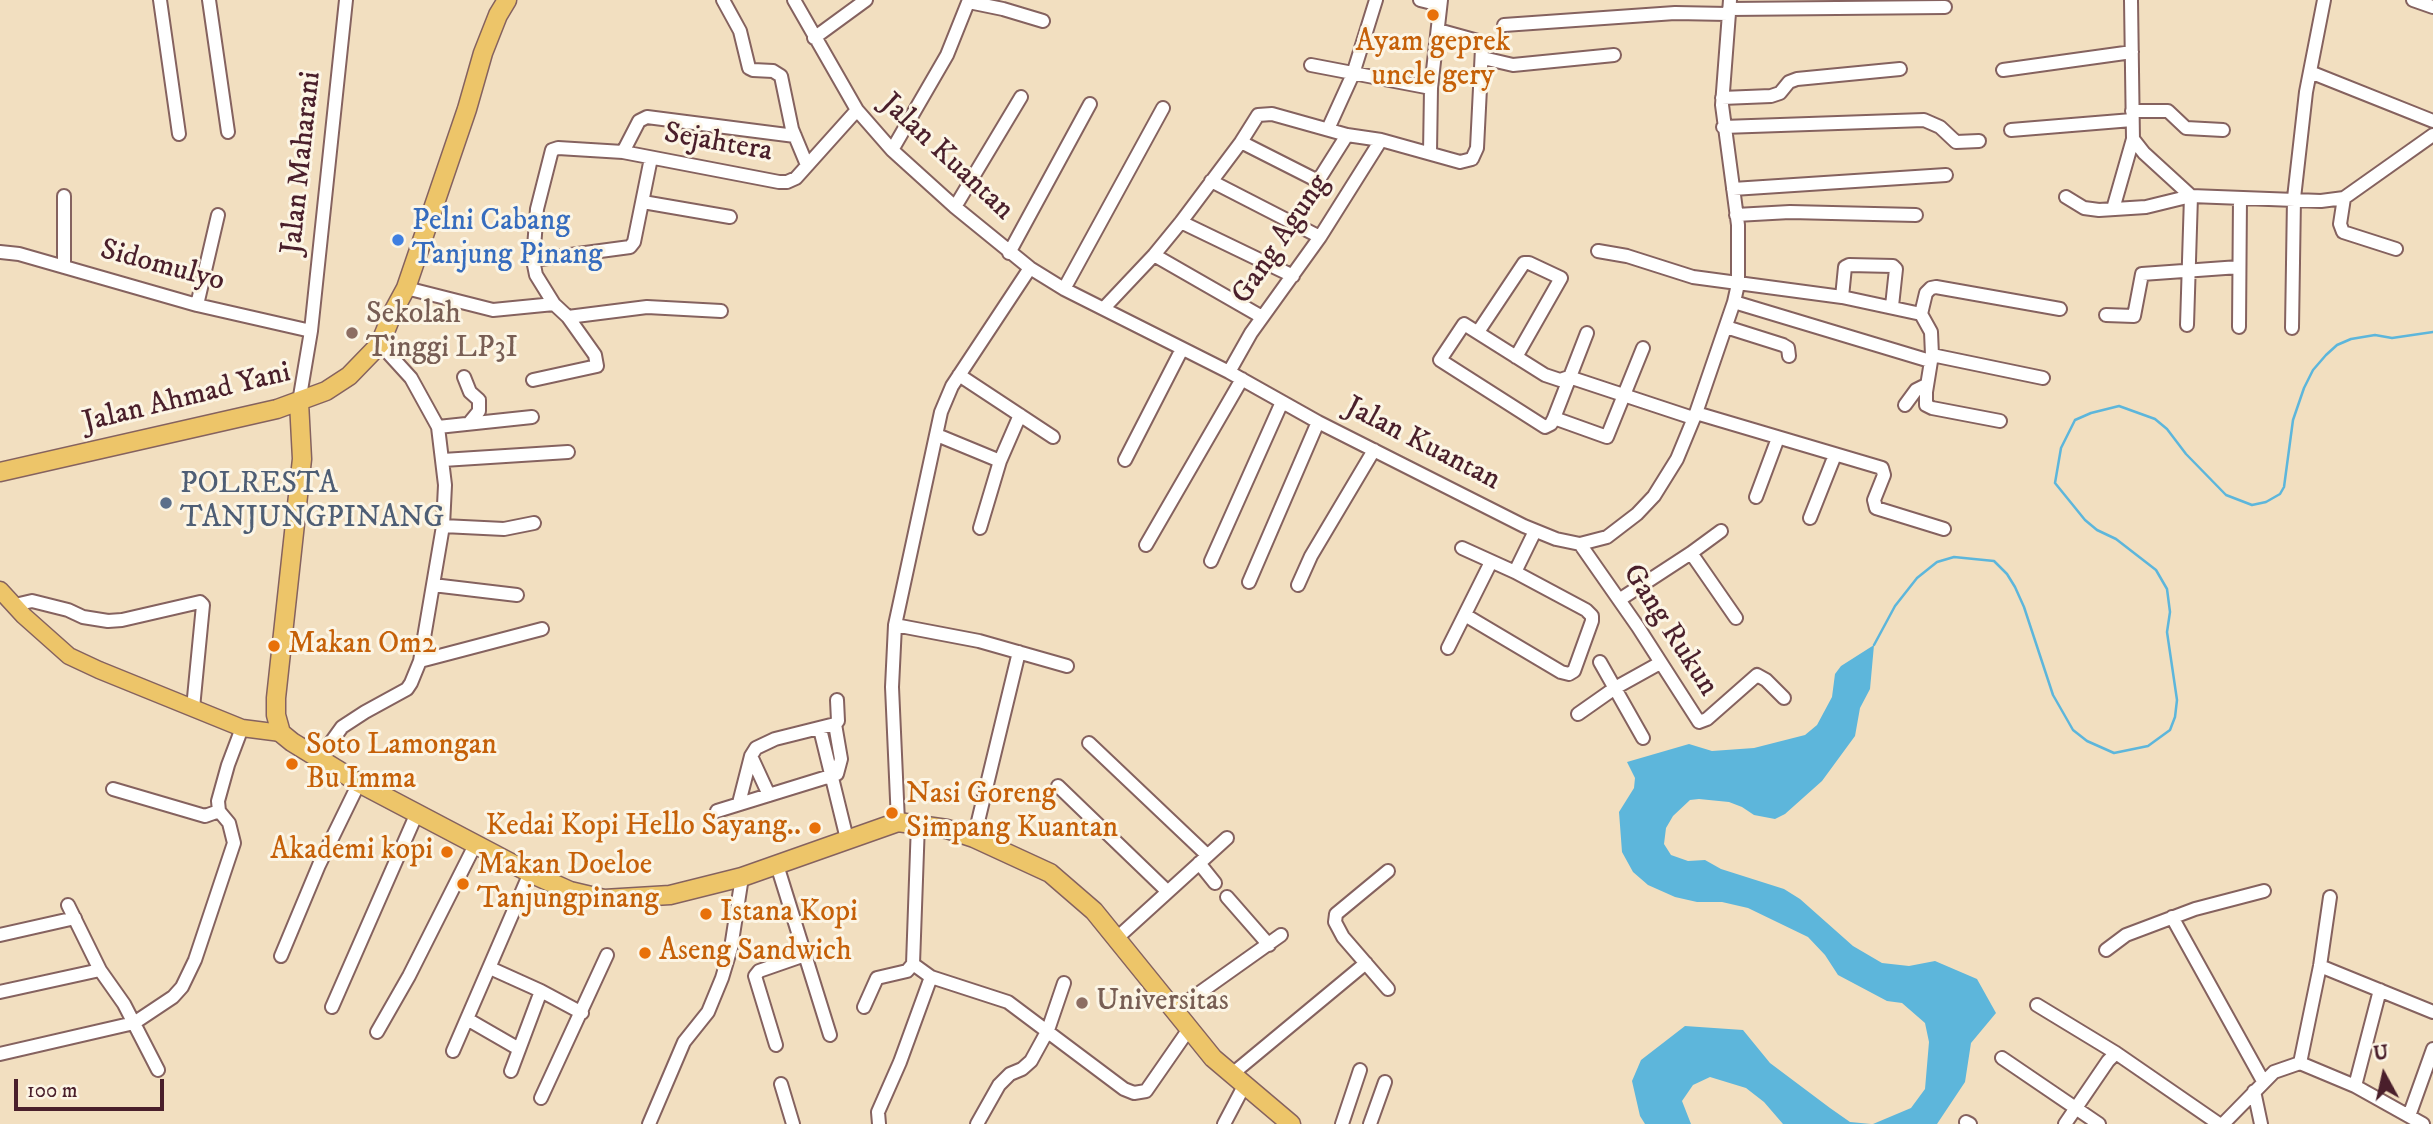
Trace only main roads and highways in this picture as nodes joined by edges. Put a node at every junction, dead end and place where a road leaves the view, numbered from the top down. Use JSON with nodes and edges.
{"nodes":[{"id":1,"x":507,"y":0,"type":"edge"},
{"id":2,"x":299,"y":402,"type":"junction"},
{"id":3,"x":0,"y":472,"type":"edge"},
{"id":4,"x":0,"y":590,"type":"edge"},
{"id":5,"x":281,"y":733,"type":"junction"},
{"id":6,"x":1291,"y":1124,"type":"edge"}],
"edges":[{"from":1,"to":2,"type":"highway","name":"Jalan Ahmad Yani"},
{"from":2,"to":3,"type":"highway","name":"Jalan Ahmad Yani"},
{"from":2,"to":5,"type":"highway"},
{"from":4,"to":5,"type":"main road"},
{"from":5,"to":6,"type":"highway"}]}
